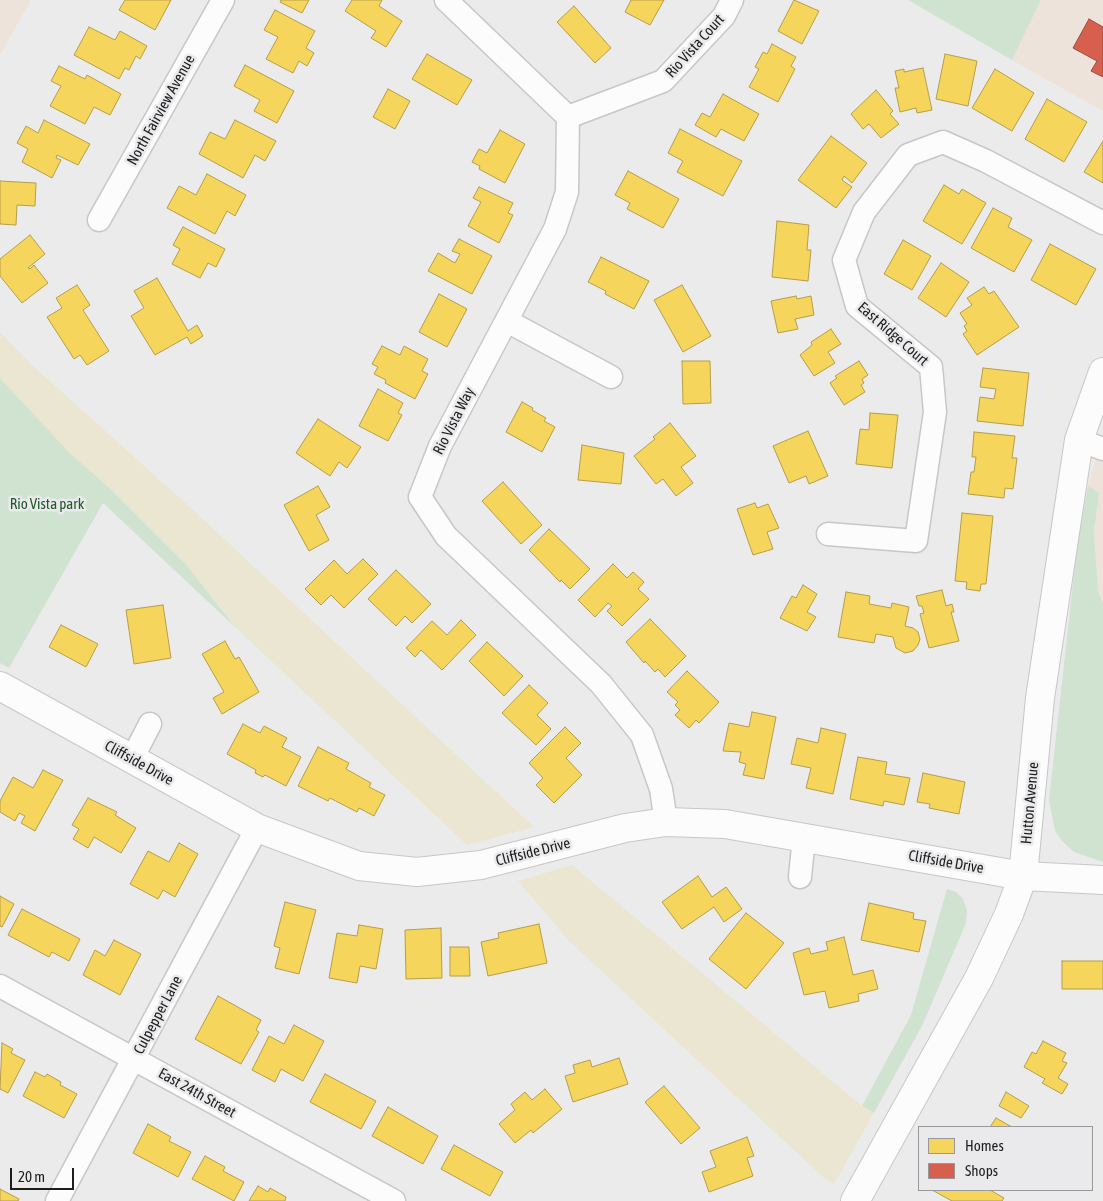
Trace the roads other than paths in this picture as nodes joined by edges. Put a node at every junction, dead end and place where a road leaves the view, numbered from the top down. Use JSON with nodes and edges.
{"nodes":[{"id":1,"x":222,"y":0,"type":"edge"},
{"id":2,"x":446,"y":0,"type":"edge"},
{"id":3,"x":732,"y":0,"type":"edge"},
{"id":4,"x":568,"y":117,"type":"junction"},
{"id":5,"x":99,"y":220,"type":"dead end"},
{"id":6,"x":1103,"y":223,"type":"edge"},
{"id":7,"x":506,"y":321,"type":"junction"},
{"id":8,"x":1103,"y":372,"type":"edge"},
{"id":9,"x":610,"y":377,"type":"dead end"},
{"id":10,"x":1091,"y":444,"type":"edge"},
{"id":11,"x":828,"y":534,"type":"dead end"},
{"id":12,"x":0,"y":686,"type":"edge"},
{"id":13,"x":150,"y":724,"type":"dead end"},
{"id":14,"x":132,"y":759,"type":"junction"},
{"id":15,"x":666,"y":822,"type":"junction"},
{"id":16,"x":257,"y":828,"type":"junction"},
{"id":17,"x":804,"y":837,"type":"junction"},
{"id":18,"x":1023,"y":876,"type":"junction"},
{"id":19,"x":800,"y":877,"type":"dead end"},
{"id":20,"x":1103,"y":880,"type":"edge"},
{"id":21,"x":0,"y":986,"type":"edge"},
{"id":22,"x":134,"y":1059,"type":"junction"},
{"id":23,"x":57,"y":1201,"type":"edge"},
{"id":24,"x":394,"y":1201,"type":"edge"},
{"id":25,"x":855,"y":1201,"type":"edge"}],
"edges":[{"from":1,"to":5,"type":"street","name":"North Fairview Avenue"},
{"from":2,"to":4,"type":"street"},
{"from":3,"to":4,"type":"street","name":"Rio Vista Court"},
{"from":4,"to":7,"type":"street","name":"Rio Vista Way"},
{"from":6,"to":11,"type":"street","name":"East Ridge Court"},
{"from":7,"to":9,"type":"street"},
{"from":7,"to":15,"type":"street","name":"Rio Vista Way"},
{"from":8,"to":10,"type":"street","name":"Hutton Avenue"},
{"from":10,"to":18,"type":"street","name":"Hutton Avenue"},
{"from":12,"to":14,"type":"street","name":"Cliffside Drive"},
{"from":13,"to":14,"type":"street"},
{"from":14,"to":16,"type":"street","name":"Cliffside Drive"},
{"from":15,"to":16,"type":"street","name":"Cliffside Drive"},
{"from":15,"to":17,"type":"street","name":"Cliffside Drive"},
{"from":16,"to":22,"type":"street","name":"Culpepper Lane"},
{"from":17,"to":18,"type":"street","name":"Cliffside Drive"},
{"from":17,"to":19,"type":"street"},
{"from":18,"to":20,"type":"street","name":"Cliffside Drive"},
{"from":18,"to":25,"type":"street","name":"Hutton Avenue"},
{"from":21,"to":22,"type":"street","name":"East 24th Street"},
{"from":22,"to":23,"type":"street","name":"Culpepper Lane"},
{"from":22,"to":24,"type":"street","name":"East 24th Street"}]}
